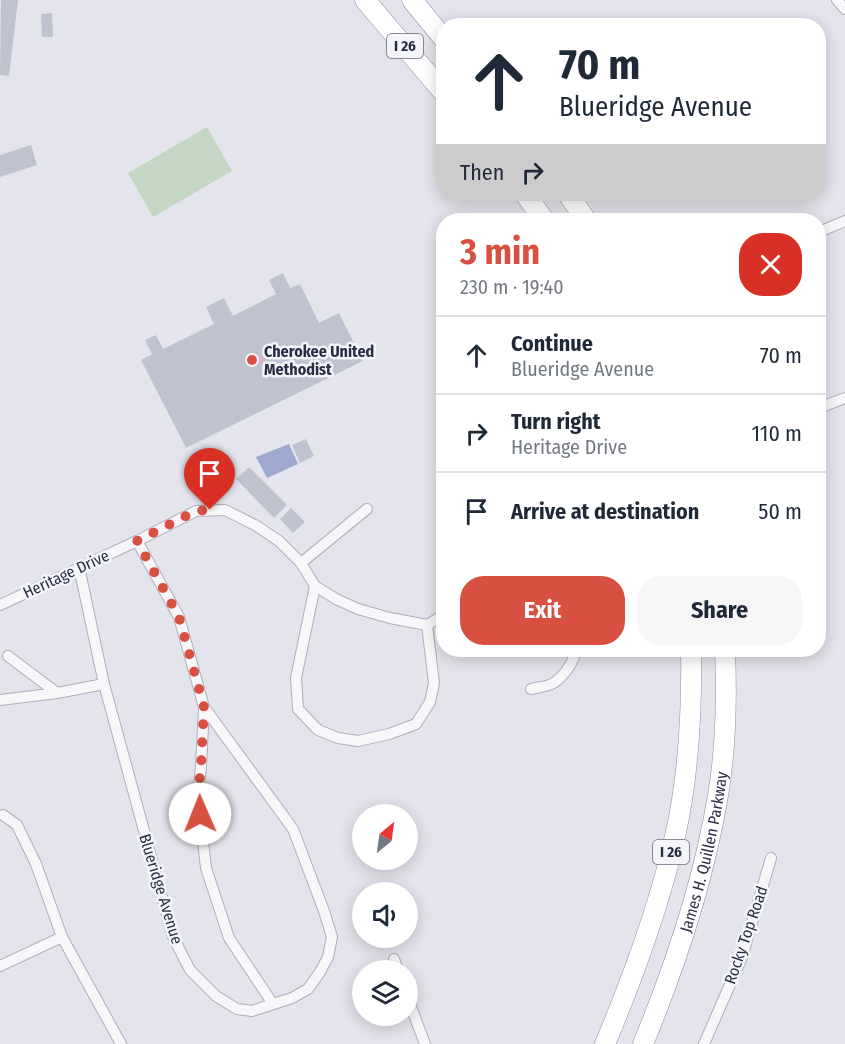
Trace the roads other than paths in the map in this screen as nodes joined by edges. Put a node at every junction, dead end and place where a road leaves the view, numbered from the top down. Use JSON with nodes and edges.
{"nodes":[{"id":1,"x":365,"y":0,"type":"edge"},
{"id":2,"x":412,"y":0,"type":"edge"},
{"id":3,"x":837,"y":0,"type":"edge"},
{"id":4,"x":845,"y":9,"type":"edge"},
{"id":5,"x":436,"y":29,"type":"edge"},
{"id":6,"x":436,"y":84,"type":"edge"},
{"id":7,"x":845,"y":221,"type":"edge"},
{"id":8,"x":826,"y":229,"type":"edge"},
{"id":9,"x":845,"y":398,"type":"edge"},
{"id":10,"x":826,"y":405,"type":"edge"},
{"id":11,"x":367,"y":509,"type":"dead end"},
{"id":12,"x":137,"y":541,"type":"junction"},
{"id":13,"x":301,"y":563,"type":"junction"},
{"id":14,"x":79,"y":567,"type":"junction"},
{"id":15,"x":315,"y":586,"type":"junction"},
{"id":16,"x":0,"y":605,"type":"edge"},
{"id":17,"x":436,"y":620,"type":"edge"},
{"id":18,"x":427,"y":625,"type":"junction"},
{"id":19,"x":8,"y":656,"type":"dead end"},
{"id":20,"x":574,"y":657,"type":"edge"},
{"id":21,"x":691,"y":657,"type":"edge"},
{"id":22,"x":725,"y":657,"type":"edge"},
{"id":23,"x":104,"y":684,"type":"junction"},
{"id":24,"x":531,"y":689,"type":"dead end"},
{"id":25,"x":57,"y":693,"type":"junction"},
{"id":26,"x":0,"y":700,"type":"edge"},
{"id":27,"x":204,"y":707,"type":"junction"},
{"id":28,"x":3,"y":814,"type":"dead end"},
{"id":29,"x":771,"y":858,"type":"dead end"},
{"id":30,"x":62,"y":938,"type":"junction"},
{"id":31,"x":0,"y":966,"type":"edge"},
{"id":32,"x":273,"y":1004,"type":"junction"},
{"id":33,"x":418,"y":1025,"type":"edge"},
{"id":34,"x":121,"y":1044,"type":"edge"},
{"id":35,"x":425,"y":1044,"type":"edge"},
{"id":36,"x":604,"y":1044,"type":"edge"},
{"id":37,"x":643,"y":1044,"type":"edge"},
{"id":38,"x":704,"y":1044,"type":"edge"}],
"edges":[{"from":1,"to":6,"type":"highway","number":"I 26"},
{"from":2,"to":5,"type":"highway","number":"I 26"},
{"from":3,"to":4,"type":"street"},
{"from":7,"to":8,"type":"street"},
{"from":9,"to":10,"type":"street"},
{"from":11,"to":13,"type":"street"},
{"from":12,"to":13,"type":"street","name":"Heritage Drive"},
{"from":12,"to":14,"type":"street","name":"Heritage Drive"},
{"from":12,"to":27,"type":"street","name":"Blueridge Avenue"},
{"from":13,"to":15,"type":"street","name":"Heritage Drive"},
{"from":14,"to":16,"type":"street","name":"Heritage Drive"},
{"from":14,"to":23,"type":"street","name":"Blueridge Avenue"},
{"from":15,"to":18,"type":"street","name":"Heritage Drive"},
{"from":15,"to":18,"type":"street"},
{"from":17,"to":18,"type":"street"},
{"from":19,"to":25,"type":"street"},
{"from":20,"to":24,"type":"street"},
{"from":21,"to":36,"type":"highway","name":"James H. Quillen Parkway","number":"I 26"},
{"from":22,"to":37,"type":"highway","name":"James H. Quillen Parkway","number":"I 26"},
{"from":23,"to":25,"type":"street"},
{"from":23,"to":32,"type":"street","name":"Blueridge Avenue"},
{"from":25,"to":26,"type":"street"},
{"from":27,"to":32,"type":"street"},
{"from":27,"to":32,"type":"street","name":"Blueridge Avenue"},
{"from":28,"to":30,"type":"street"},
{"from":29,"to":38,"type":"street","name":"Rocky Top Road"},
{"from":30,"to":31,"type":"street"},
{"from":30,"to":34,"type":"street"},
{"from":33,"to":35,"type":"street"}]}
